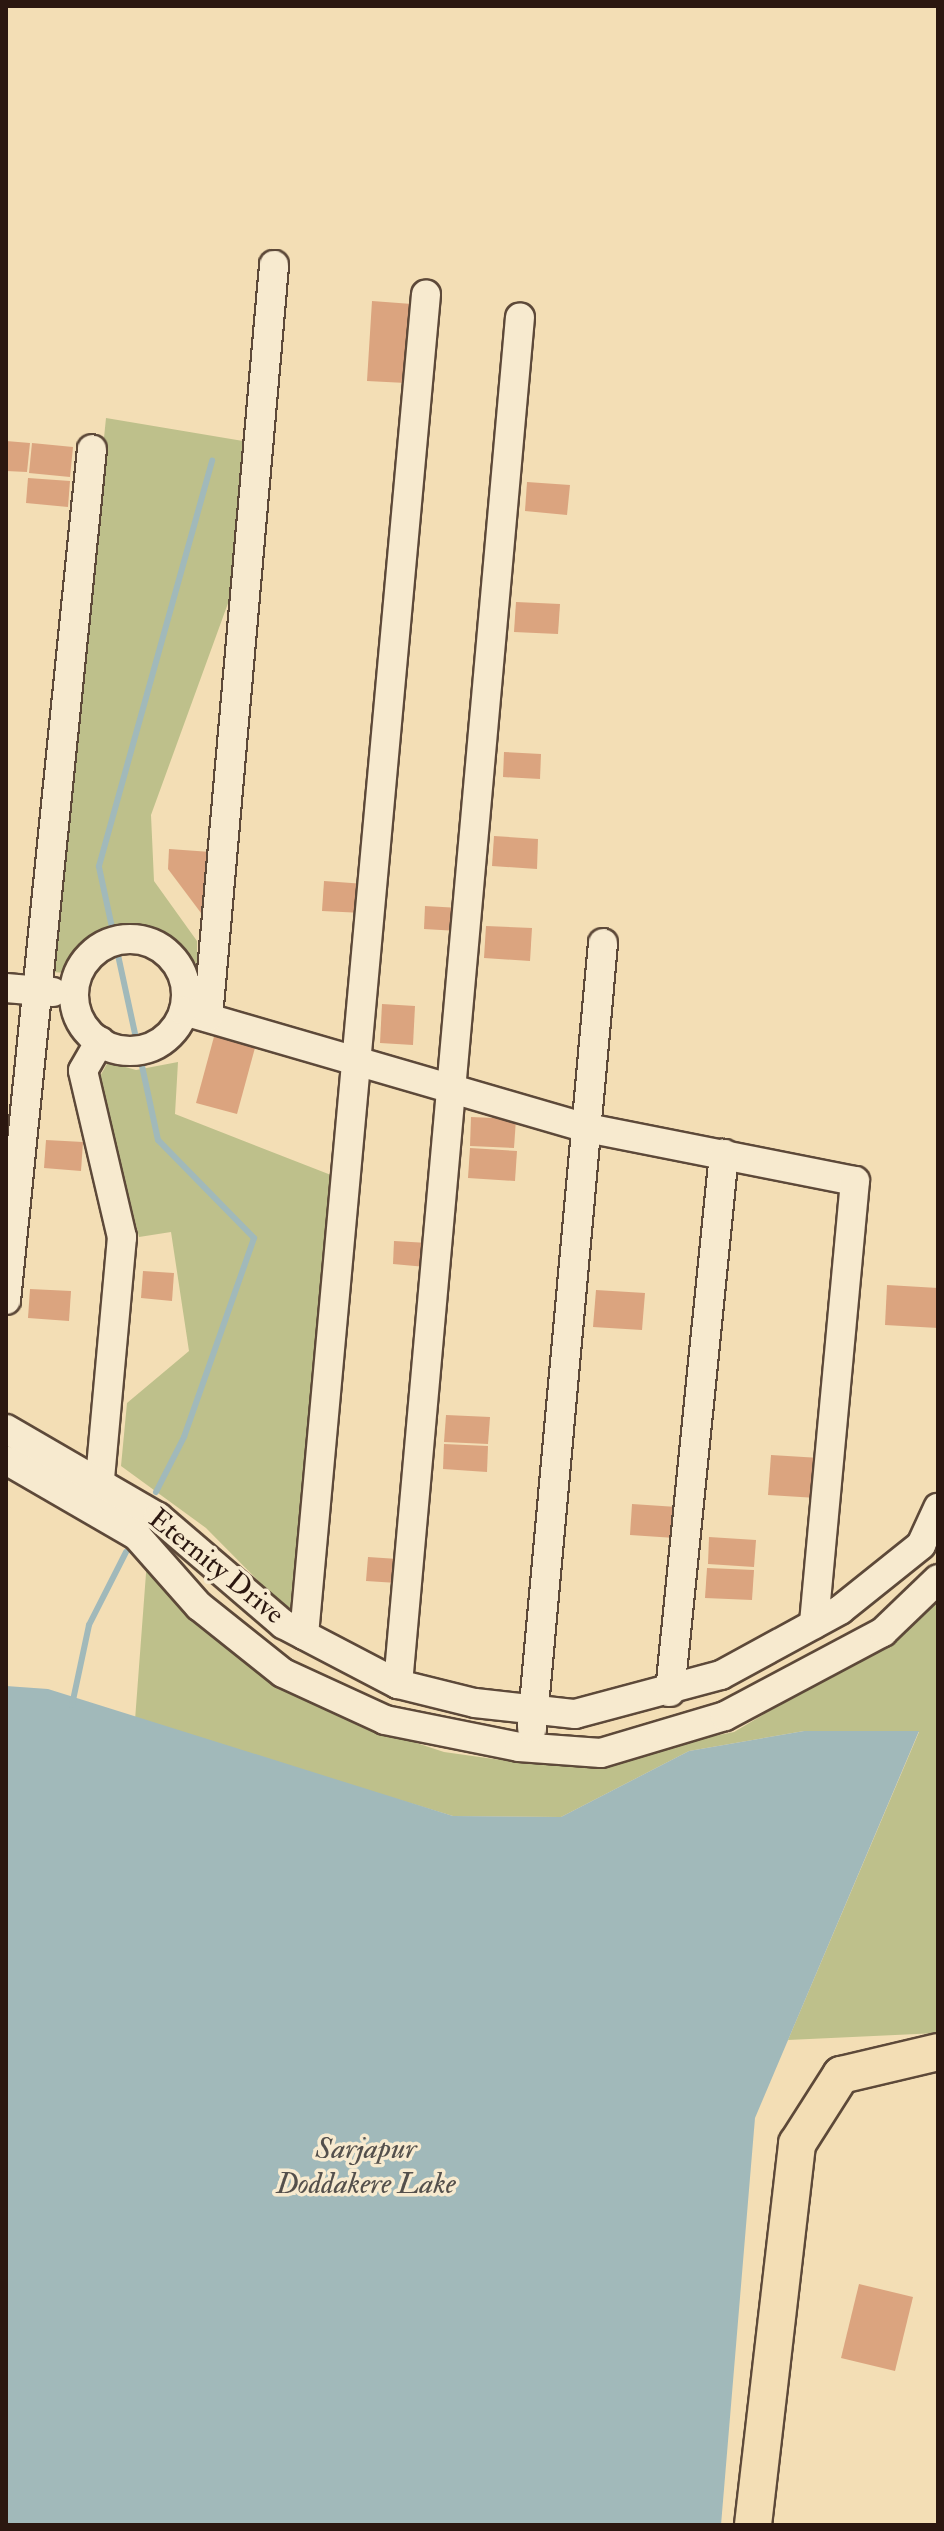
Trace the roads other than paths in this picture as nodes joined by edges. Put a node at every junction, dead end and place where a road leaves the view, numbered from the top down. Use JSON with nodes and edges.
{"nodes":[{"id":1,"x":274,"y":265,"type":"dead end"},
{"id":2,"x":426,"y":295,"type":"dead end"},
{"id":3,"x":520,"y":317,"type":"dead end"},
{"id":4,"x":92,"y":449,"type":"dead end"},
{"id":5,"x":603,"y":943,"type":"dead end"},
{"id":6,"x":6,"y":988,"type":"edge"},
{"id":7,"x":37,"y":991,"type":"junction"},
{"id":8,"x":75,"y":994,"type":"junction"},
{"id":9,"x":196,"y":1014,"type":"junction"},
{"id":10,"x":100,"y":1041,"type":"junction"},
{"id":11,"x":357,"y":1064,"type":"junction"},
{"id":12,"x":453,"y":1091,"type":"junction"},
{"id":13,"x":587,"y":1128,"type":"junction"},
{"id":14,"x":724,"y":1154,"type":"junction"},
{"id":15,"x":6,"y":1300,"type":"edge"},
{"id":16,"x":6,"y":1429,"type":"edge"},
{"id":17,"x":6,"y":1460,"type":"edge"},
{"id":18,"x":100,"y":1481,"type":"junction"},
{"id":19,"x":938,"y":1508,"type":"edge"},
{"id":20,"x":938,"y":1579,"type":"edge"},
{"id":21,"x":814,"y":1624,"type":"junction"},
{"id":22,"x":304,"y":1635,"type":"junction"},
{"id":23,"x":398,"y":1684,"type":"junction"},
{"id":24,"x":670,"y":1692,"type":"junction"},
{"id":25,"x":533,"y":1710,"type":"junction"},
{"id":26,"x":530,"y":1748,"type":"junction"},
{"id":27,"x":938,"y":2052,"type":"edge"},
{"id":28,"x":753,"y":2525,"type":"edge"}],
"edges":[{"from":1,"to":9,"type":"street"},
{"from":2,"to":11,"type":"street"},
{"from":3,"to":12,"type":"street"},
{"from":4,"to":7,"type":"street"},
{"from":5,"to":13,"type":"street"},
{"from":6,"to":7,"type":"street"},
{"from":7,"to":8,"type":"street"},
{"from":7,"to":15,"type":"street"},
{"from":8,"to":9,"type":"street"},
{"from":8,"to":10,"type":"street"},
{"from":9,"to":10,"type":"street"},
{"from":9,"to":11,"type":"street"},
{"from":10,"to":18,"type":"street"},
{"from":11,"to":12,"type":"street"},
{"from":11,"to":22,"type":"street"},
{"from":12,"to":13,"type":"street"},
{"from":12,"to":23,"type":"street"},
{"from":13,"to":14,"type":"street"},
{"from":13,"to":25,"type":"street"},
{"from":14,"to":21,"type":"street"},
{"from":14,"to":24,"type":"street"},
{"from":16,"to":18,"type":"street","name":"Eternity Drive"},
{"from":17,"to":26,"type":"street","name":"Eternity Drive"},
{"from":18,"to":22,"type":"street","name":"Eternity Drive"},
{"from":19,"to":21,"type":"street","name":"Eternity Drive"},
{"from":20,"to":26,"type":"street","name":"Eternity Drive"},
{"from":21,"to":24,"type":"street","name":"Eternity Drive"},
{"from":22,"to":23,"type":"street","name":"Eternity Drive"},
{"from":23,"to":25,"type":"street","name":"Eternity Drive"},
{"from":24,"to":25,"type":"street","name":"Eternity Drive"},
{"from":25,"to":26,"type":"street"},
{"from":27,"to":28,"type":"main road"}]}
